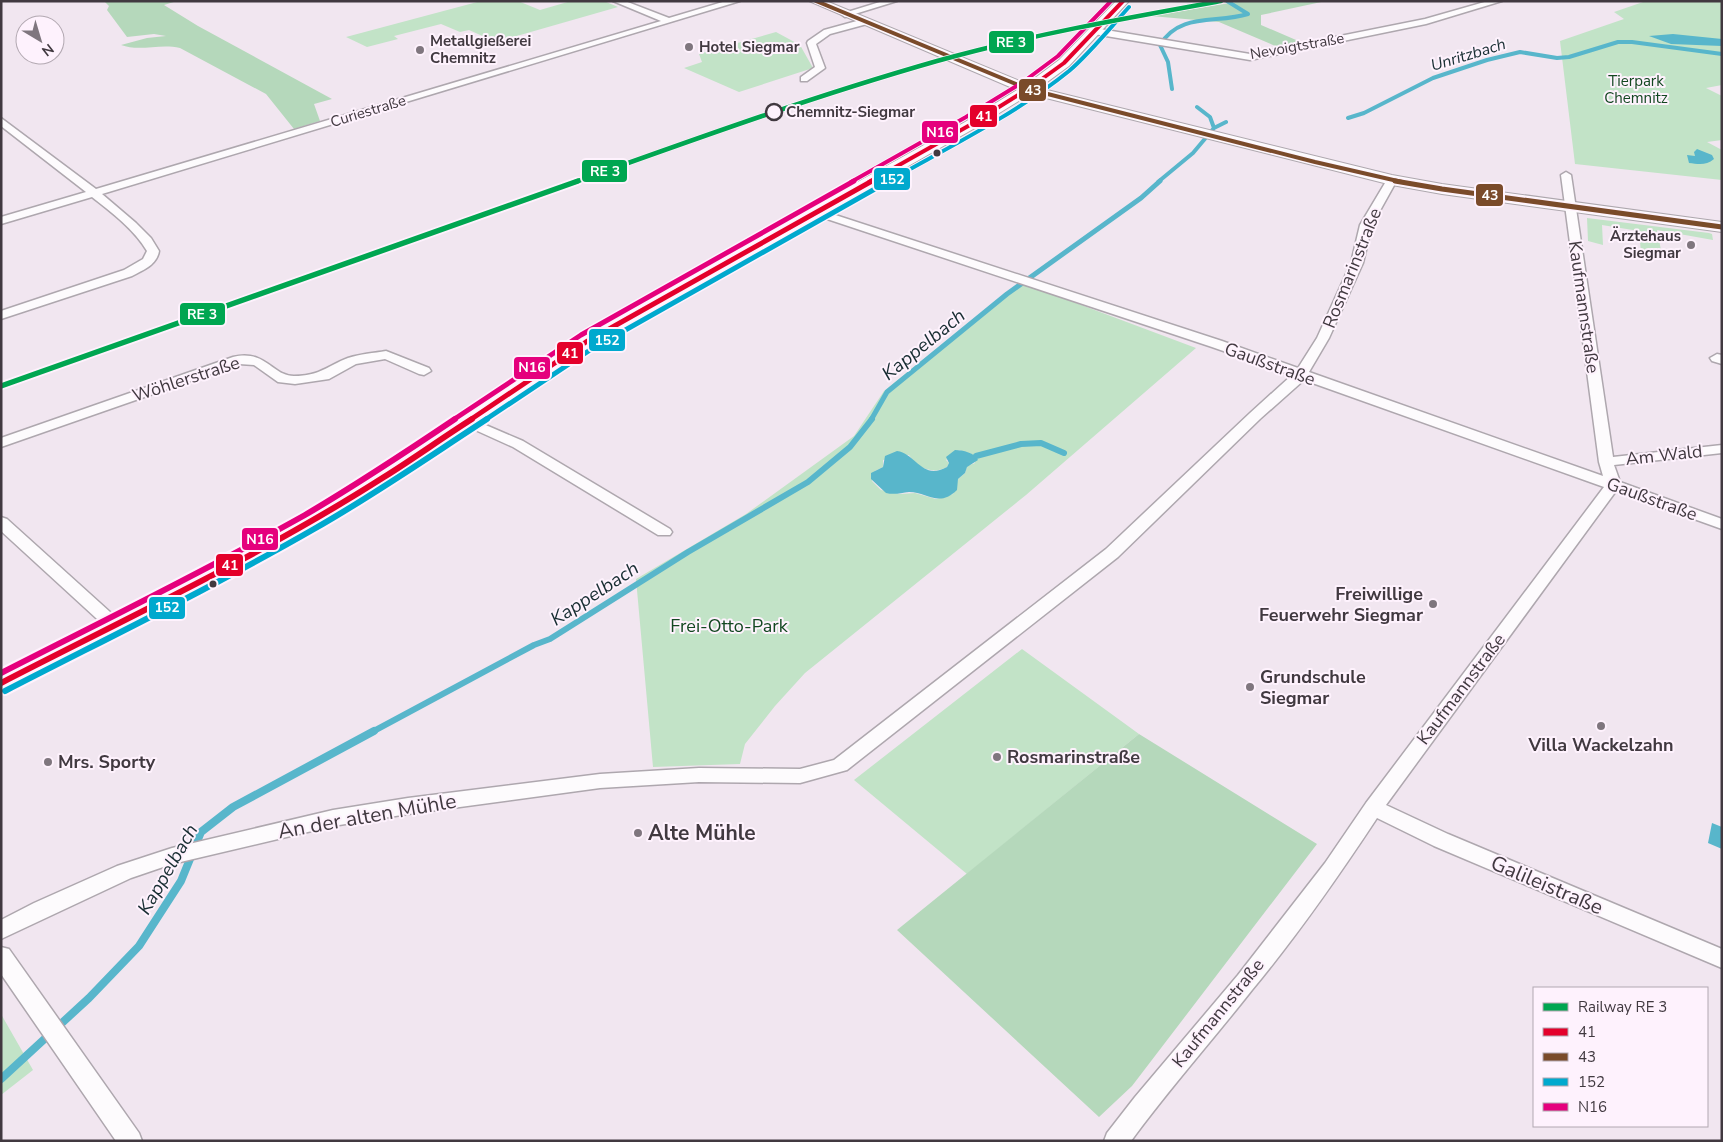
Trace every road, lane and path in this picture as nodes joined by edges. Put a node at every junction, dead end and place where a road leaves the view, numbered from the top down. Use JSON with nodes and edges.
{"nodes":[{"id":1,"x":617,"y":1,"type":"edge"},
{"id":2,"x":736,"y":1,"type":"edge"},
{"id":3,"x":815,"y":1,"type":"edge"},
{"id":4,"x":892,"y":1,"type":"edge"},
{"id":5,"x":1123,"y":1,"type":"edge"},
{"id":6,"x":1498,"y":1,"type":"edge"},
{"id":7,"x":846,"y":14,"type":"junction"},
{"id":8,"x":668,"y":22,"type":"junction"},
{"id":9,"x":864,"y":22,"type":"junction"},
{"id":10,"x":1094,"y":31,"type":"junction"},
{"id":11,"x":804,"y":78,"type":"dead end"},
{"id":12,"x":1028,"y":89,"type":"junction"},
{"id":13,"x":1,"y":121,"type":"edge"},
{"id":14,"x":1566,"y":175,"type":"dead end"},
{"id":15,"x":1392,"y":180,"type":"junction"},
{"id":16,"x":94,"y":194,"type":"junction"},
{"id":17,"x":1570,"y":208,"type":"junction"},
{"id":18,"x":816,"y":212,"type":"junction"},
{"id":19,"x":1,"y":221,"type":"edge"},
{"id":20,"x":1722,"y":227,"type":"edge"},
{"id":21,"x":1011,"y":276,"type":"joint"},
{"id":22,"x":1,"y":315,"type":"edge"},
{"id":23,"x":424,"y":371,"type":"dead end"},
{"id":24,"x":1301,"y":375,"type":"junction"},
{"id":25,"x":467,"y":420,"type":"junction"},
{"id":26,"x":1,"y":443,"type":"edge"},
{"id":27,"x":1722,"y":449,"type":"edge"},
{"id":28,"x":1606,"y":462,"type":"junction"},
{"id":29,"x":1613,"y":485,"type":"junction"},
{"id":30,"x":1,"y":522,"type":"edge"},
{"id":31,"x":1722,"y":524,"type":"edge"},
{"id":32,"x":664,"y":532,"type":"dead end"},
{"id":33,"x":114,"y":625,"type":"junction"},
{"id":34,"x":1,"y":683,"type":"edge"},
{"id":35,"x":749,"y":774,"type":"joint"},
{"id":36,"x":1373,"y":808,"type":"junction"},
{"id":37,"x":1,"y":930,"type":"edge"},
{"id":38,"x":1,"y":956,"type":"edge"},
{"id":39,"x":1722,"y":959,"type":"edge"},
{"id":40,"x":48,"y":1023,"type":"joint"},
{"id":41,"x":130,"y":1141,"type":"edge"},
{"id":42,"x":1116,"y":1141,"type":"edge"}],
"edges":[{"from":1,"to":8,"type":"street"},
{"from":2,"to":8,"type":"street","name":"Curiestraße"},
{"from":3,"to":7,"type":"main road"},
{"from":4,"to":7,"type":"street"},
{"from":5,"to":10,"type":"main road"},
{"from":6,"to":10,"type":"street","name":"Nevoigtstraße"},
{"from":7,"to":9,"type":"main road"},
{"from":8,"to":16,"type":"street","name":"Curiestraße"},
{"from":9,"to":11,"type":"street"},
{"from":9,"to":12,"type":"main road"},
{"from":10,"to":12,"type":"main road"},
{"from":12,"to":15,"type":"main road"},
{"from":12,"to":18,"type":"main road"},
{"from":13,"to":16,"type":"street"},
{"from":14,"to":17,"type":"street","name":"Kaufmannstraße"},
{"from":15,"to":17,"type":"main road"},
{"from":15,"to":24,"type":"street","name":"Rosmarinstraße"},
{"from":16,"to":19,"type":"street","name":"Curiestraße"},
{"from":16,"to":22,"type":"street"},
{"from":17,"to":20,"type":"main road"},
{"from":17,"to":28,"type":"street","name":"Kaufmannstraße"},
{"from":18,"to":21,"type":"street","name":"Gaußstraße"},
{"from":18,"to":25,"type":"main road"},
{"from":21,"to":24,"type":"street","name":"Gaußstraße"},
{"from":23,"to":26,"type":"street","name":"Wöhlerstraße"},
{"from":24,"to":29,"type":"street","name":"Gaußstraße"},
{"from":24,"to":35,"type":"street","name":"Rosmarinstraße"},
{"from":25,"to":32,"type":"street"},
{"from":25,"to":33,"type":"main road"},
{"from":27,"to":28,"type":"street","name":"Am Wald"},
{"from":28,"to":29,"type":"street","name":"Kaufmannstraße"},
{"from":29,"to":31,"type":"street","name":"Gaußstraße"},
{"from":29,"to":36,"type":"street","name":"Kaufmannstraße"},
{"from":30,"to":33,"type":"street"},
{"from":33,"to":34,"type":"main road"},
{"from":35,"to":37,"type":"street","name":"An der alten Mühle"},
{"from":36,"to":39,"type":"street","name":"Galileistraße"},
{"from":36,"to":42,"type":"street","name":"Kaufmannstraße"},
{"from":38,"to":40,"type":"street"},
{"from":40,"to":41,"type":"street"}]}
